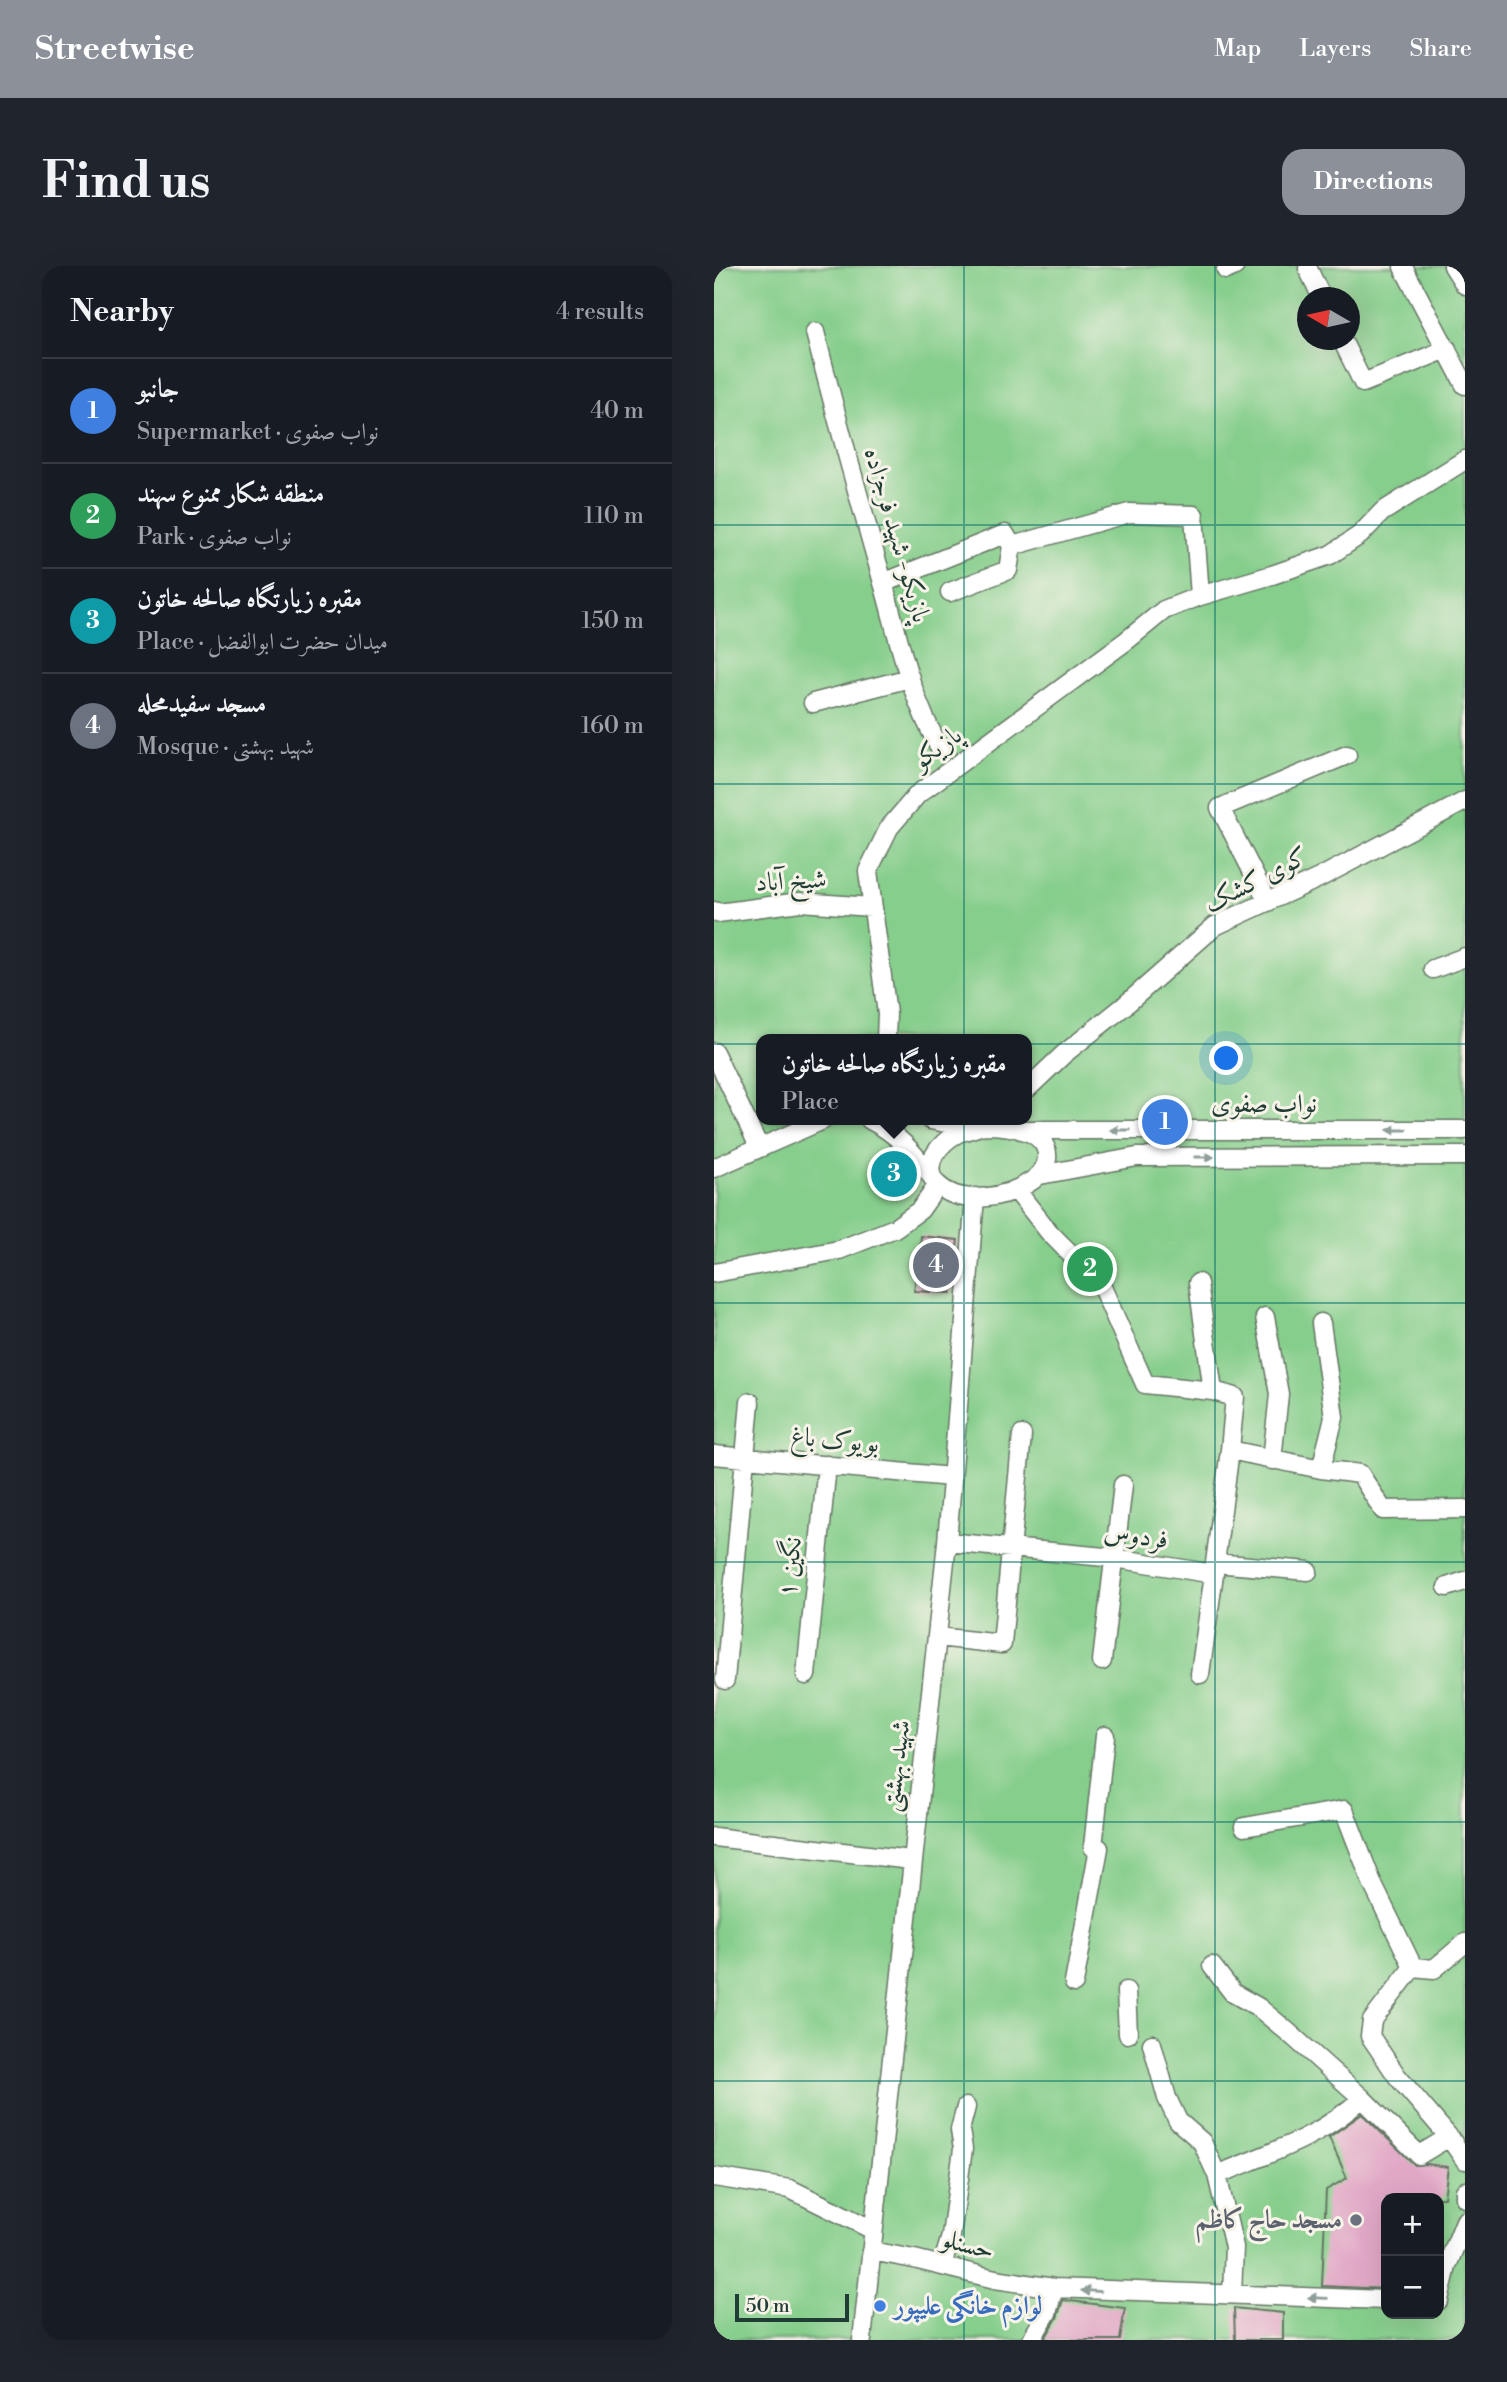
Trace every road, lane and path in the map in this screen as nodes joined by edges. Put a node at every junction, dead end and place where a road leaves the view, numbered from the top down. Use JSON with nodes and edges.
{"nodes":[{"id":1,"x":1453,"y":266,"type":"edge"},
{"id":2,"x":1403,"y":267,"type":"edge"},
{"id":3,"x":1308,"y":269,"type":"dead end"},
{"id":4,"x":1465,"y":285,"type":"edge"},
{"id":5,"x":1317,"y":287,"type":"edge"},
{"id":6,"x":815,"y":332,"type":"dead end"},
{"id":7,"x":1447,"y":349,"type":"junction"},
{"id":8,"x":1347,"y":350,"type":"edge"},
{"id":9,"x":1465,"y":385,"type":"edge"},
{"id":10,"x":1465,"y":460,"type":"edge"},
{"id":11,"x":1012,"y":546,"type":"junction"},
{"id":12,"x":883,"y":583,"type":"junction"},
{"id":13,"x":950,"y":592,"type":"dead end"},
{"id":14,"x":1200,"y":596,"type":"junction"},
{"id":15,"x":910,"y":678,"type":"junction"},
{"id":16,"x":813,"y":703,"type":"dead end"},
{"id":17,"x":940,"y":748,"type":"dead end"},
{"id":18,"x":1347,"y":755,"type":"dead end"},
{"id":19,"x":1465,"y":801,"type":"edge"},
{"id":20,"x":1268,"y":902,"type":"junction"},
{"id":21,"x":872,"y":907,"type":"junction"},
{"id":22,"x":714,"y":911,"type":"edge"},
{"id":23,"x":1465,"y":957,"type":"edge"},
{"id":24,"x":1433,"y":969,"type":"dead end"},
{"id":25,"x":886,"y":1034,"type":"edge"},
{"id":26,"x":714,"y":1052,"type":"edge"},
{"id":27,"x":1032,"y":1084,"type":"edge"},
{"id":28,"x":811,"y":1125,"type":"edge"},
{"id":29,"x":881,"y":1125,"type":"edge"},
{"id":30,"x":957,"y":1125,"type":"edge"},
{"id":31,"x":984,"y":1125,"type":"edge"},
{"id":32,"x":1003,"y":1125,"type":"edge"},
{"id":33,"x":973,"y":1128,"type":"junction"},
{"id":34,"x":1021,"y":1130,"type":"junction"},
{"id":35,"x":1465,"y":1130,"type":"edge"},
{"id":36,"x":758,"y":1147,"type":"junction"},
{"id":37,"x":1465,"y":1156,"type":"edge"},
{"id":38,"x":714,"y":1168,"type":"edge"},
{"id":39,"x":1040,"y":1175,"type":"junction"},
{"id":40,"x":935,"y":1181,"type":"junction"},
{"id":41,"x":1016,"y":1190,"type":"junction"},
{"id":42,"x":975,"y":1197,"type":"junction"},
{"id":43,"x":714,"y":1273,"type":"edge"},
{"id":44,"x":1198,"y":1283,"type":"dead end"},
{"id":45,"x":1265,"y":1317,"type":"dead end"},
{"id":46,"x":1321,"y":1323,"type":"dead end"},
{"id":47,"x":1213,"y":1391,"type":"junction"},
{"id":48,"x":750,"y":1402,"type":"dead end"},
{"id":49,"x":1022,"y":1434,"type":"dead end"},
{"id":50,"x":1230,"y":1451,"type":"junction"},
{"id":51,"x":714,"y":1455,"type":"edge"},
{"id":52,"x":746,"y":1458,"type":"junction"},
{"id":53,"x":1272,"y":1460,"type":"junction"},
{"id":54,"x":827,"y":1465,"type":"junction"},
{"id":55,"x":1321,"y":1469,"type":"junction"},
{"id":56,"x":951,"y":1477,"type":"junction"},
{"id":57,"x":1123,"y":1485,"type":"dead end"},
{"id":58,"x":1465,"y":1509,"type":"edge"},
{"id":59,"x":947,"y":1542,"type":"junction"},
{"id":60,"x":1009,"y":1549,"type":"junction"},
{"id":61,"x":1115,"y":1558,"type":"junction"},
{"id":62,"x":1214,"y":1568,"type":"junction"},
{"id":63,"x":1308,"y":1571,"type":"dead end"},
{"id":64,"x":1465,"y":1581,"type":"edge"},
{"id":65,"x":1447,"y":1587,"type":"dead end"},
{"id":66,"x":937,"y":1637,"type":"junction"},
{"id":67,"x":1102,"y":1661,"type":"dead end"},
{"id":68,"x":1200,"y":1674,"type":"dead end"},
{"id":69,"x":806,"y":1675,"type":"dead end"},
{"id":70,"x":725,"y":1680,"type":"dead end"},
{"id":71,"x":1105,"y":1736,"type":"dead end"},
{"id":72,"x":1244,"y":1827,"type":"dead end"},
{"id":73,"x":714,"y":1838,"type":"edge"},
{"id":74,"x":911,"y":1860,"type":"junction"},
{"id":75,"x":1465,"y":1942,"type":"edge"},
{"id":76,"x":1212,"y":1966,"type":"dead end"},
{"id":77,"x":1413,"y":1967,"type":"junction"},
{"id":78,"x":1074,"y":1983,"type":"dead end"},
{"id":79,"x":1126,"y":1991,"type":"dead end"},
{"id":80,"x":1128,"y":2034,"type":"dead end"},
{"id":81,"x":1152,"y":2044,"type":"dead end"},
{"id":82,"x":1362,"y":2098,"type":"junction"},
{"id":83,"x":966,"y":2107,"type":"dead end"},
{"id":84,"x":1449,"y":2137,"type":"junction"},
{"id":85,"x":1465,"y":2160,"type":"edge"},
{"id":86,"x":1217,"y":2175,"type":"junction"},
{"id":87,"x":714,"y":2177,"type":"edge"},
{"id":88,"x":1465,"y":2191,"type":"edge"},
{"id":89,"x":1465,"y":2198,"type":"edge"},
{"id":90,"x":1465,"y":2221,"type":"edge"},
{"id":91,"x":873,"y":2230,"type":"junction"},
{"id":92,"x":871,"y":2251,"type":"junction"},
{"id":93,"x":942,"y":2266,"type":"junction"},
{"id":94,"x":1444,"y":2279,"type":"edge"},
{"id":95,"x":1054,"y":2288,"type":"junction"},
{"id":96,"x":1232,"y":2294,"type":"junction"},
{"id":97,"x":1381,"y":2300,"type":"edge"},
{"id":98,"x":862,"y":2340,"type":"edge"},
{"id":99,"x":1031,"y":2340,"type":"edge"}],
"edges":[{"from":1,"to":4,"type":"street"},
{"from":2,"to":7,"type":"street"},
{"from":3,"to":5,"type":"street"},
{"from":6,"to":12,"type":"street","name":"پازیکو- شهید فرجزاده"},
{"from":7,"to":8,"type":"street"},
{"from":7,"to":9,"type":"street"},
{"from":10,"to":14,"type":"street","name":"پازیکو"},
{"from":11,"to":12,"type":"street"},
{"from":11,"to":13,"type":"street"},
{"from":11,"to":14,"type":"street"},
{"from":12,"to":15,"type":"street","name":"پازیکو- شهید فرجزاده"},
{"from":14,"to":21,"type":"street","name":"پازیکو"},
{"from":15,"to":16,"type":"street"},
{"from":15,"to":17,"type":"street","name":"پازیکو- شهید فرجزاده"},
{"from":18,"to":20,"type":"street"},
{"from":19,"to":20,"type":"street","name":"کوی کشک"},
{"from":20,"to":27,"type":"street","name":"کوی کشک"},
{"from":21,"to":22,"type":"street","name":"شیخ آباد"},
{"from":21,"to":25,"type":"street","name":"پازیکو"},
{"from":23,"to":24,"type":"street"},
{"from":26,"to":36,"type":"street"},
{"from":28,"to":36,"type":"street"},
{"from":29,"to":40,"type":"street"},
{"from":30,"to":33,"type":"street"},
{"from":31,"to":33,"type":"street"},
{"from":32,"to":34,"type":"street"},
{"from":33,"to":40,"type":"street"},
{"from":35,"to":34,"type":"street","name":"نواب صفوی","one_way":true},
{"from":34,"to":39,"type":"street"},
{"from":36,"to":38,"type":"street"},
{"from":39,"to":37,"type":"street","name":"نواب صفوی","one_way":true},
{"from":39,"to":41,"type":"street"},
{"from":40,"to":42,"type":"street"},
{"from":40,"to":43,"type":"street"},
{"from":41,"to":42,"type":"street"},
{"from":41,"to":47,"type":"street"},
{"from":42,"to":56,"type":"street","name":"شهید بهشتی"},
{"from":44,"to":47,"type":"street"},
{"from":45,"to":53,"type":"street"},
{"from":46,"to":55,"type":"street"},
{"from":47,"to":50,"type":"street"},
{"from":48,"to":52,"type":"street"},
{"from":49,"to":60,"type":"street"},
{"from":50,"to":53,"type":"street"},
{"from":50,"to":62,"type":"street"},
{"from":51,"to":52,"type":"street","name":"بویوک باغ"},
{"from":52,"to":54,"type":"street","name":"بویوک باغ"},
{"from":52,"to":70,"type":"street"},
{"from":53,"to":55,"type":"street"},
{"from":54,"to":56,"type":"street","name":"بویوک باغ"},
{"from":54,"to":69,"type":"street","name":"نگین ۱"},
{"from":55,"to":58,"type":"street"},
{"from":56,"to":59,"type":"street","name":"شهید بهشتی"},
{"from":57,"to":61,"type":"street"},
{"from":59,"to":60,"type":"street","name":"فردوس"},
{"from":59,"to":66,"type":"street","name":"شهید بهشتی"},
{"from":60,"to":61,"type":"street","name":"فردوس"},
{"from":60,"to":66,"type":"street"},
{"from":61,"to":62,"type":"street","name":"فردوس"},
{"from":61,"to":67,"type":"street"},
{"from":62,"to":63,"type":"street","name":"فردوس"},
{"from":62,"to":68,"type":"street"},
{"from":64,"to":65,"type":"street"},
{"from":66,"to":74,"type":"street","name":"شهید بهشتی"},
{"from":71,"to":78,"type":"street"},
{"from":72,"to":77,"type":"street"},
{"from":73,"to":74,"type":"street"},
{"from":74,"to":91,"type":"street","name":"شهید بهشتی"},
{"from":75,"to":77,"type":"street"},
{"from":76,"to":82,"type":"street"},
{"from":77,"to":84,"type":"street"},
{"from":79,"to":80,"type":"street"},
{"from":81,"to":86,"type":"street"},
{"from":82,"to":84,"type":"street"},
{"from":82,"to":86,"type":"street"},
{"from":83,"to":93,"type":"street"},
{"from":84,"to":85,"type":"street"},
{"from":86,"to":96,"type":"street"},
{"from":87,"to":91,"type":"street"},
{"from":88,"to":89,"type":"street"},
{"from":90,"to":94,"type":"street"},
{"from":91,"to":92,"type":"street","name":"شهید بهشتی"},
{"from":92,"to":93,"type":"street","name":"حسنلو"},
{"from":92,"to":98,"type":"street","name":"شهید بهشتی"},
{"from":93,"to":95,"type":"street","name":"حسنلو"},
{"from":96,"to":95,"type":"street","name":"حسنلو","one_way":true},
{"from":95,"to":99,"type":"street"},
{"from":97,"to":96,"type":"street","name":"حسنلو","one_way":true}]}
